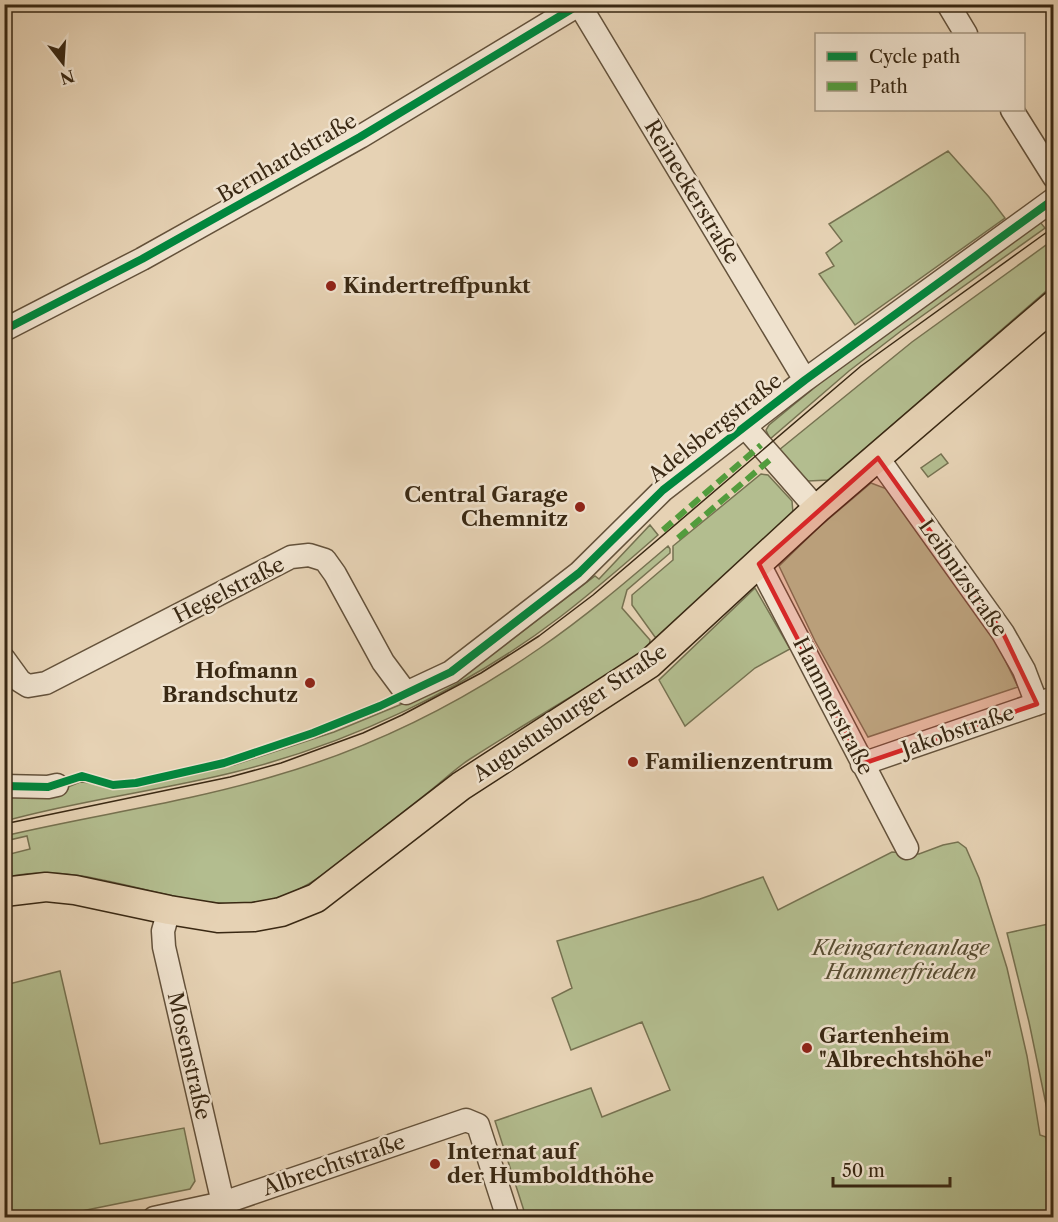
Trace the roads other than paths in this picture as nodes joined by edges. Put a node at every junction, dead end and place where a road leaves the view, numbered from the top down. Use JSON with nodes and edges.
{"nodes":[{"id":1,"x":948,"y":4,"type":"edge"},
{"id":2,"x":580,"y":5,"type":"edge"},
{"id":3,"x":965,"y":33,"type":"edge"},
{"id":4,"x":1013,"y":111,"type":"edge"},
{"id":5,"x":1053,"y":177,"type":"edge"},
{"id":6,"x":1053,"y":199,"type":"edge"},
{"id":7,"x":1053,"y":305,"type":"edge"},
{"id":8,"x":4,"y":330,"type":"edge"},
{"id":9,"x":805,"y":380,"type":"junction"},
{"id":10,"x":746,"y":428,"type":"junction"},
{"id":11,"x":878,"y":458,"type":"junction"},
{"id":12,"x":818,"y":509,"type":"junction"},
{"id":13,"x":759,"y":564,"type":"junction"},
{"id":14,"x":4,"y":659,"type":"edge"},
{"id":15,"x":406,"y":693,"type":"joint"},
{"id":16,"x":1045,"y":701,"type":"edge"},
{"id":17,"x":862,"y":764,"type":"junction"},
{"id":18,"x":57,"y":785,"type":"dead end"},
{"id":19,"x":4,"y":786,"type":"edge"},
{"id":20,"x":907,"y":848,"type":"dead end"},
{"id":21,"x":4,"y":892,"type":"edge"},
{"id":22,"x":169,"y":910,"type":"junction"},
{"id":23,"x":223,"y":1203,"type":"junction"},
{"id":24,"x":154,"y":1218,"type":"edge"},
{"id":25,"x":508,"y":1218,"type":"edge"}],
"edges":[{"from":1,"to":3,"type":"street"},
{"from":2,"to":8,"type":"street","name":"Bernhardstraße"},
{"from":2,"to":9,"type":"street","name":"Reineckerstraße"},
{"from":4,"to":5,"type":"street"},
{"from":6,"to":9,"type":"street","name":"Adelsbergstraße"},
{"from":7,"to":11,"type":"main road","name":"Augustusburger Straße"},
{"from":9,"to":10,"type":"street","name":"Adelsbergstraße"},
{"from":10,"to":12,"type":"street"},
{"from":10,"to":15,"type":"street","name":"Adelsbergstraße"},
{"from":11,"to":12,"type":"main road","name":"Augustusburger Straße"},
{"from":11,"to":16,"type":"street","name":"Leibnizstraße"},
{"from":12,"to":13,"type":"main road","name":"Augustusburger Straße"},
{"from":13,"to":17,"type":"street","name":"Hammerstraße"},
{"from":13,"to":22,"type":"main road","name":"Augustusburger Straße"},
{"from":14,"to":15,"type":"street","name":"Hegelstraße"},
{"from":16,"to":17,"type":"street","name":"Jakobstraße"},
{"from":17,"to":20,"type":"street","name":"Hammerstraße"},
{"from":18,"to":19,"type":"street"},
{"from":21,"to":22,"type":"main road","name":"Augustusburger Straße"},
{"from":22,"to":23,"type":"street","name":"Mosenstraße"},
{"from":23,"to":24,"type":"street","name":"Albrechtstraße"},
{"from":23,"to":25,"type":"street","name":"Albrechtstraße"}]}
